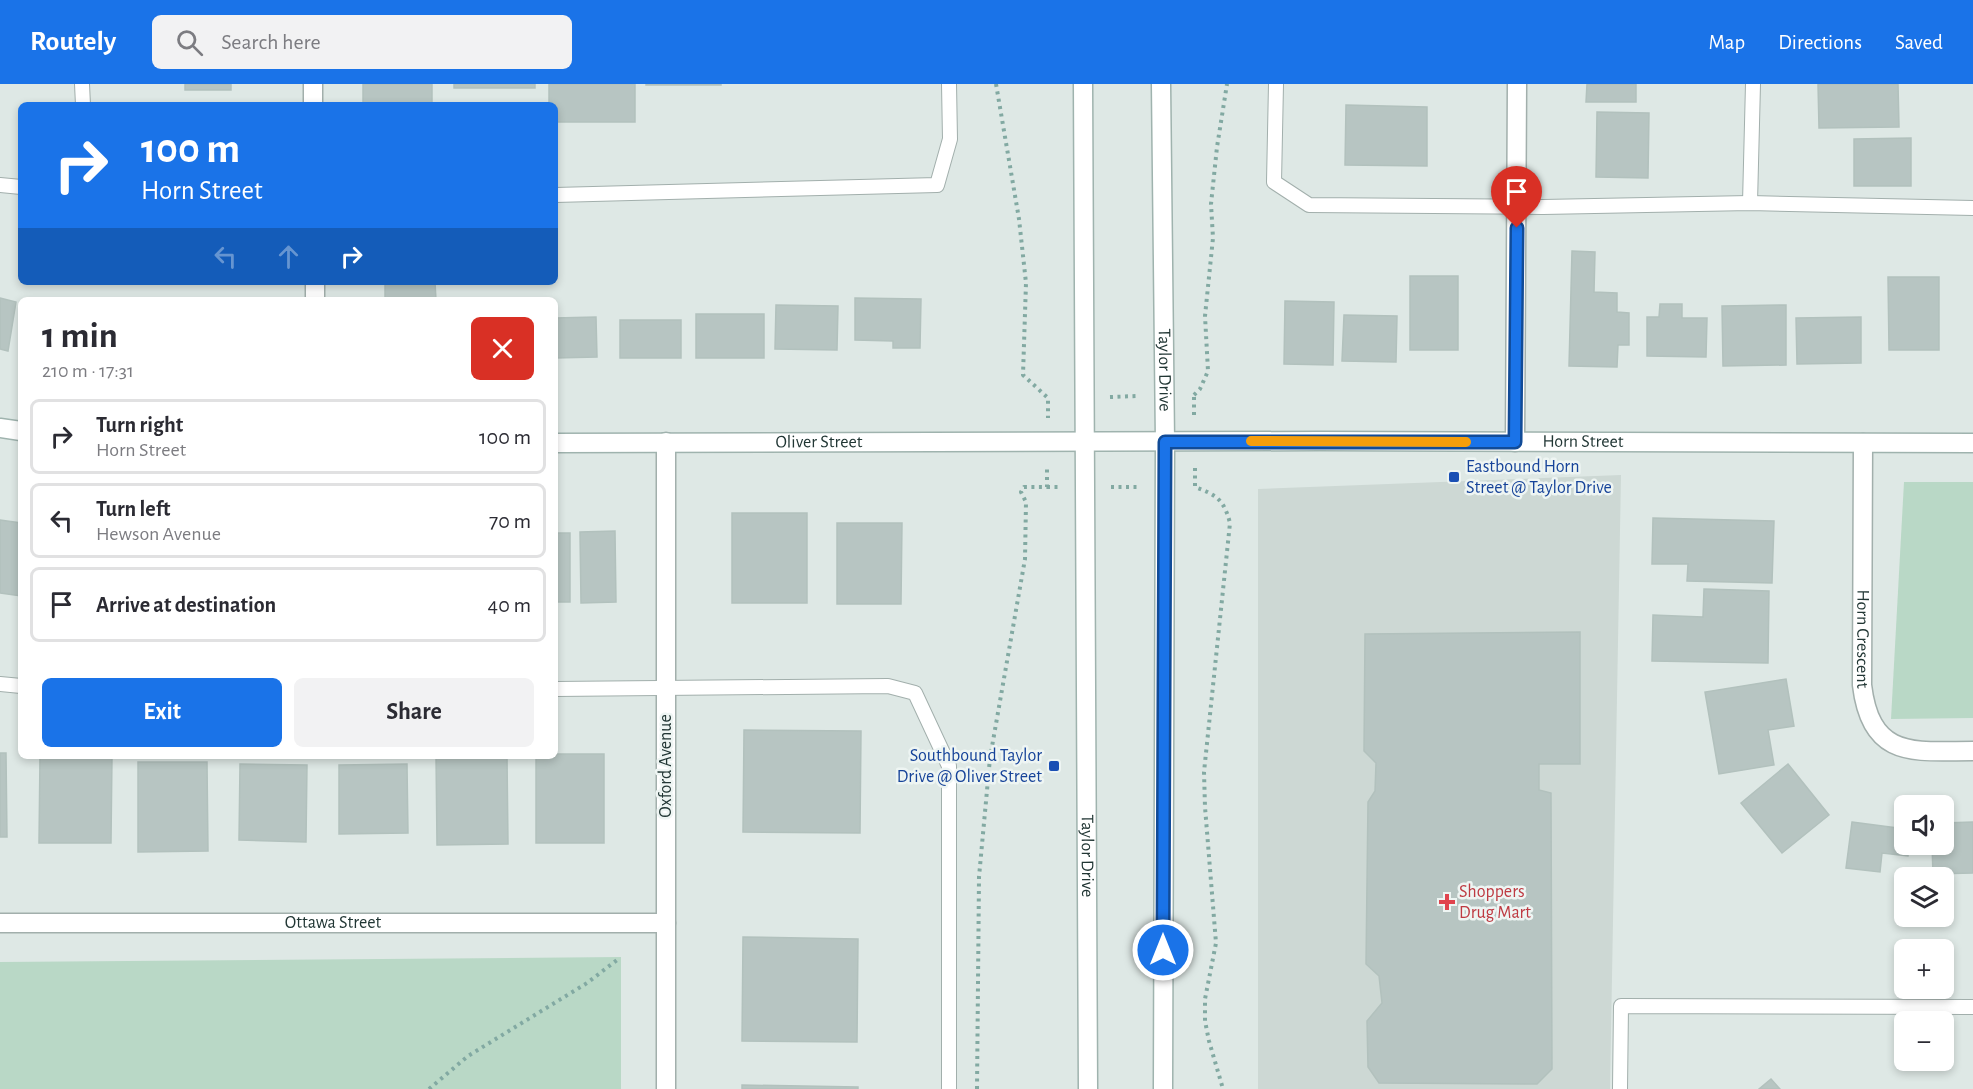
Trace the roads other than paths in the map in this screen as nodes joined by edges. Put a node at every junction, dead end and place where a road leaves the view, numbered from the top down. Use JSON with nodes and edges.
{"nodes":[{"id":1,"x":82,"y":84,"type":"edge"},
{"id":2,"x":313,"y":84,"type":"edge"},
{"id":3,"x":949,"y":84,"type":"edge"},
{"id":4,"x":1083,"y":84,"type":"edge"},
{"id":5,"x":1161,"y":84,"type":"edge"},
{"id":6,"x":1276,"y":84,"type":"edge"},
{"id":7,"x":1517,"y":84,"type":"edge"},
{"id":8,"x":1753,"y":84,"type":"edge"},
{"id":9,"x":83,"y":102,"type":"edge"},
{"id":10,"x":313,"y":102,"type":"edge"},
{"id":11,"x":0,"y":185,"type":"edge"},
{"id":12,"x":18,"y":187,"type":"edge"},
{"id":13,"x":558,"y":195,"type":"edge"},
{"id":14,"x":1750,"y":203,"type":"junction"},
{"id":15,"x":1517,"y":207,"type":"junction"},
{"id":16,"x":1973,"y":208,"type":"edge"},
{"id":17,"x":0,"y":428,"type":"edge"},
{"id":18,"x":18,"y":431,"type":"edge"},
{"id":19,"x":666,"y":442,"type":"junction"},
{"id":20,"x":1083,"y":442,"type":"junction"},
{"id":21,"x":1165,"y":442,"type":"junction"},
{"id":22,"x":1515,"y":442,"type":"junction"},
{"id":23,"x":558,"y":443,"type":"edge"},
{"id":24,"x":1863,"y":443,"type":"junction"},
{"id":25,"x":1973,"y":443,"type":"edge"},
{"id":26,"x":0,"y":684,"type":"edge"},
{"id":27,"x":18,"y":686,"type":"edge"},
{"id":28,"x":667,"y":688,"type":"junction"},
{"id":29,"x":558,"y":690,"type":"edge"},
{"id":30,"x":1973,"y":751,"type":"edge"},
{"id":31,"x":0,"y":923,"type":"edge"},
{"id":32,"x":666,"y":923,"type":"junction"},
{"id":33,"x":1973,"y":1007,"type":"edge"},
{"id":34,"x":666,"y":1089,"type":"edge"},
{"id":35,"x":949,"y":1089,"type":"edge"},
{"id":36,"x":1088,"y":1089,"type":"edge"},
{"id":37,"x":1163,"y":1089,"type":"edge"},
{"id":38,"x":1620,"y":1089,"type":"edge"}],
"edges":[{"from":1,"to":9,"type":"lane"},
{"from":2,"to":10,"type":"street"},
{"from":3,"to":13,"type":"lane"},
{"from":4,"to":20,"type":"street","name":"Taylor Drive"},
{"from":5,"to":21,"type":"street","name":"Taylor Drive"},
{"from":6,"to":15,"type":"lane"},
{"from":7,"to":15,"type":"street"},
{"from":8,"to":14,"type":"lane"},
{"from":11,"to":12,"type":"lane"},
{"from":14,"to":15,"type":"lane"},
{"from":14,"to":16,"type":"lane"},
{"from":15,"to":22,"type":"street"},
{"from":17,"to":18,"type":"street"},
{"from":19,"to":20,"type":"street","name":"Oliver Street"},
{"from":19,"to":23,"type":"street","name":"Oliver Street"},
{"from":19,"to":28,"type":"street","name":"Oxford Avenue"},
{"from":20,"to":21,"type":"street","name":"Horn Street"},
{"from":20,"to":36,"type":"street","name":"Taylor Drive"},
{"from":21,"to":22,"type":"street","name":"Horn Street"},
{"from":21,"to":37,"type":"street","name":"Taylor Drive"},
{"from":22,"to":24,"type":"street","name":"Horn Street"},
{"from":24,"to":25,"type":"street","name":"Horn Street"},
{"from":24,"to":30,"type":"street","name":"Horn Crescent"},
{"from":26,"to":27,"type":"lane"},
{"from":28,"to":29,"type":"lane"},
{"from":28,"to":32,"type":"street","name":"Oxford Avenue"},
{"from":28,"to":35,"type":"lane"},
{"from":31,"to":32,"type":"street","name":"Ottawa Street"},
{"from":32,"to":34,"type":"street","name":"Oxford Avenue"},
{"from":33,"to":38,"type":"lane"}]}
